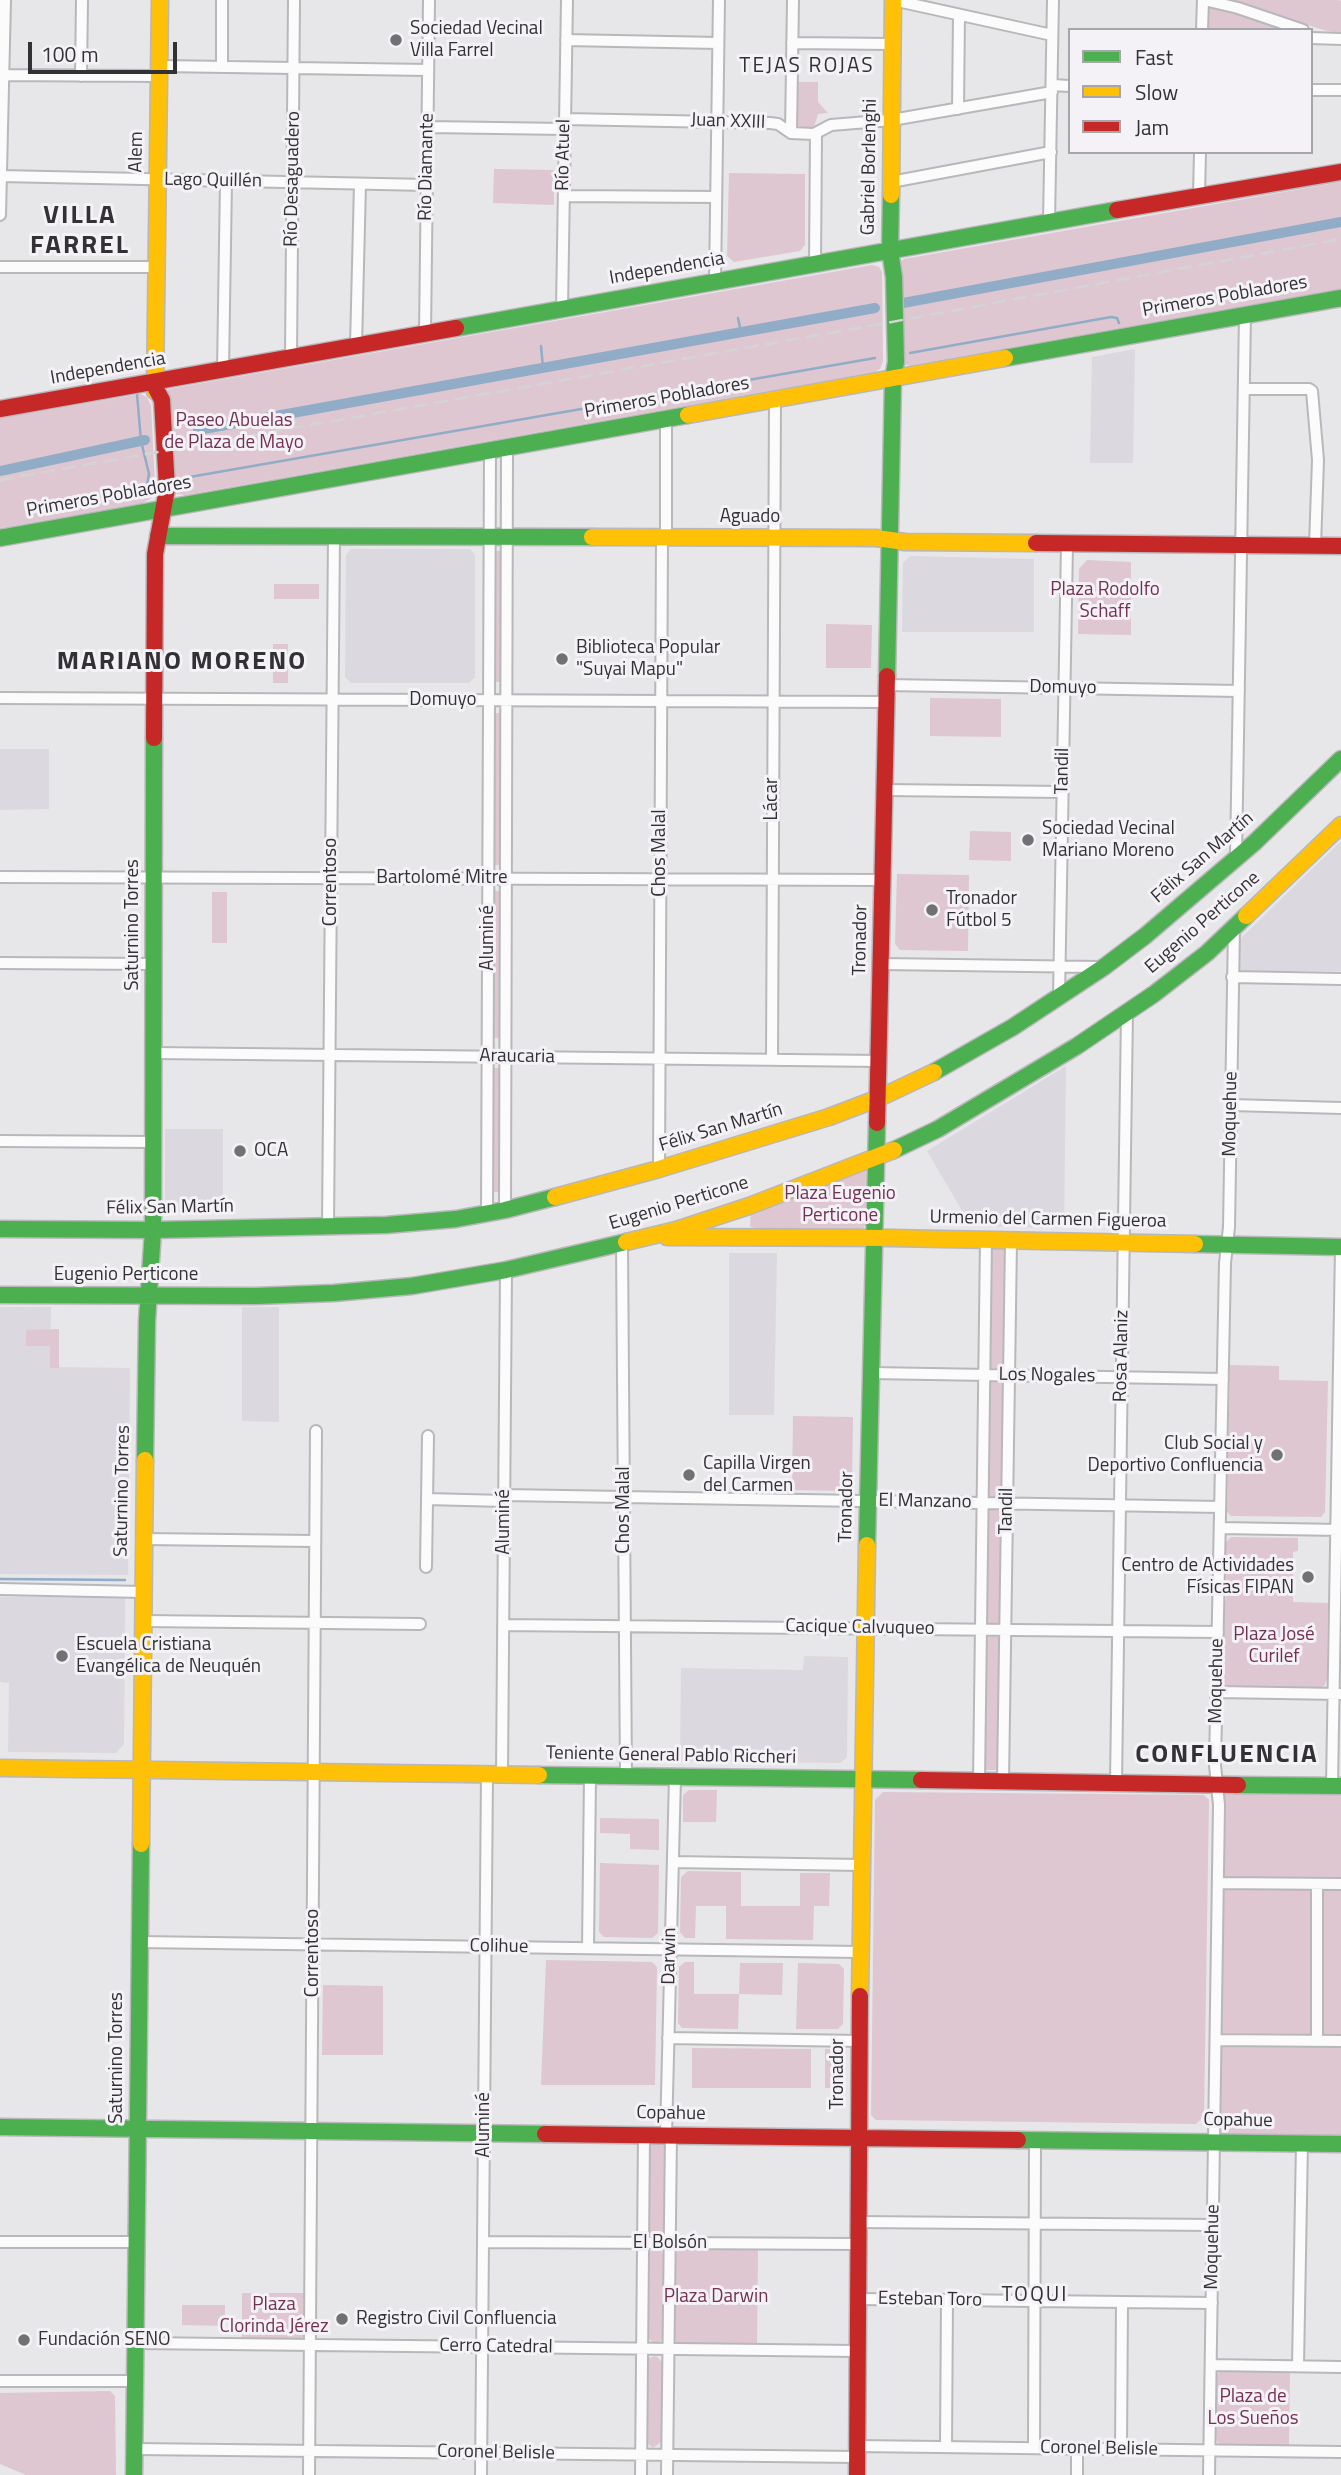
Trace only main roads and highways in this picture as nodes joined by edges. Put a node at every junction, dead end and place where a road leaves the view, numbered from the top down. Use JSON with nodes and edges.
{"nodes":[{"id":1,"x":160,"y":0,"type":"edge"},
{"id":2,"x":893,"y":0,"type":"edge"},
{"id":3,"x":1341,"y":173,"type":"edge"},
{"id":4,"x":890,"y":251,"type":"junction"},
{"id":5,"x":1341,"y":298,"type":"edge"},
{"id":6,"x":893,"y":379,"type":"junction"},
{"id":7,"x":155,"y":385,"type":"junction"},
{"id":8,"x":0,"y":409,"type":"edge"},
{"id":9,"x":163,"y":509,"type":"junction"},
{"id":10,"x":158,"y":536,"type":"junction"},
{"id":11,"x":0,"y":538,"type":"edge"},
{"id":12,"x":890,"y":540,"type":"junction"},
{"id":13,"x":1341,"y":547,"type":"edge"},
{"id":14,"x":1341,"y":759,"type":"edge"},
{"id":15,"x":1341,"y":825,"type":"edge"},
{"id":16,"x":879,"y":1098,"type":"junction"},
{"id":17,"x":876,"y":1158,"type":"junction"},
{"id":18,"x":749,"y":1206,"type":"junction"},
{"id":19,"x":0,"y":1229,"type":"edge"},
{"id":20,"x":153,"y":1230,"type":"junction"},
{"id":21,"x":648,"y":1237,"type":"junction"},
{"id":22,"x":874,"y":1238,"type":"junction"},
{"id":23,"x":754,"y":1239,"type":"junction"},
{"id":24,"x":1341,"y":1247,"type":"edge"},
{"id":25,"x":0,"y":1295,"type":"edge"},
{"id":26,"x":147,"y":1296,"type":"junction"},
{"id":27,"x":0,"y":1768,"type":"edge"},
{"id":28,"x":141,"y":1769,"type":"junction"},
{"id":29,"x":862,"y":1779,"type":"junction"},
{"id":30,"x":1336,"y":1786,"type":"edge"},
{"id":31,"x":0,"y":2127,"type":"edge"},
{"id":32,"x":137,"y":2129,"type":"junction"},
{"id":33,"x":859,"y":2137,"type":"junction"},
{"id":34,"x":1341,"y":2144,"type":"edge"},
{"id":35,"x":134,"y":2475,"type":"edge"},
{"id":36,"x":857,"y":2475,"type":"edge"}],
"edges":[{"from":1,"to":7,"type":"main road","name":"Alem"},
{"from":2,"to":4,"type":"main road","name":"Gabriel Borlenghi"},
{"from":3,"to":4,"type":"main road","name":"Independencia"},
{"from":4,"to":6,"type":"main road","name":"Gabriel Borlenghi"},
{"from":4,"to":7,"type":"main road","name":"Independencia"},
{"from":5,"to":6,"type":"main road","name":"Primeros Pobladores"},
{"from":6,"to":9,"type":"main road","name":"Primeros Pobladores"},
{"from":6,"to":12,"type":"main road","name":"Gabriel Borlenghi"},
{"from":7,"to":8,"type":"main road","name":"Independencia"},
{"from":7,"to":9,"type":"main road","name":"Alem"},
{"from":9,"to":10,"type":"main road","name":"Saturnino Torres"},
{"from":9,"to":11,"type":"main road","name":"Primeros Pobladores"},
{"from":10,"to":12,"type":"main road","name":"Aguado"},
{"from":10,"to":20,"type":"main road","name":"Saturnino Torres"},
{"from":12,"to":13,"type":"main road","name":"Aguado"},
{"from":12,"to":16,"type":"main road","name":"Tronador"},
{"from":14,"to":16,"type":"main road","name":"Félix San Martín"},
{"from":15,"to":17,"type":"main road","name":"Eugenio Perticone"},
{"from":16,"to":17,"type":"main road","name":"Tronador"},
{"from":16,"to":20,"type":"main road","name":"Félix San Martín"},
{"from":17,"to":18,"type":"main road","name":"Eugenio Perticone"},
{"from":17,"to":22,"type":"main road","name":"Tronador"},
{"from":18,"to":21,"type":"main road","name":"Eugenio Perticone"},
{"from":18,"to":23,"type":"main road"},
{"from":19,"to":20,"type":"main road","name":"Félix San Martín"},
{"from":20,"to":26,"type":"main road","name":"Saturnino Torres"},
{"from":21,"to":23,"type":"main road","name":"Urmenio del Carmen Figueroa"},
{"from":21,"to":26,"type":"main road","name":"Eugenio Perticone"},
{"from":22,"to":23,"type":"main road","name":"Urmenio del Carmen Figueroa"},
{"from":22,"to":24,"type":"main road","name":"Urmenio del Carmen Figueroa"},
{"from":22,"to":29,"type":"main road","name":"Tronador"},
{"from":25,"to":26,"type":"main road","name":"Eugenio Perticone"},
{"from":26,"to":28,"type":"main road","name":"Saturnino Torres"},
{"from":27,"to":28,"type":"main road","name":"Teniente General Pablo Riccheri"},
{"from":28,"to":29,"type":"main road","name":"Teniente General Pablo Riccheri"},
{"from":28,"to":32,"type":"main road","name":"Saturnino Torres"},
{"from":29,"to":30,"type":"main road","name":"Teniente General Pablo Riccheri"},
{"from":29,"to":33,"type":"main road","name":"Tronador"},
{"from":31,"to":32,"type":"main road","name":"Copahue"},
{"from":32,"to":33,"type":"main road","name":"Copahue"},
{"from":32,"to":35,"type":"main road","name":"Saturnino Torres"},
{"from":33,"to":34,"type":"main road","name":"Copahue"},
{"from":33,"to":36,"type":"main road","name":"Tronador"}]}
